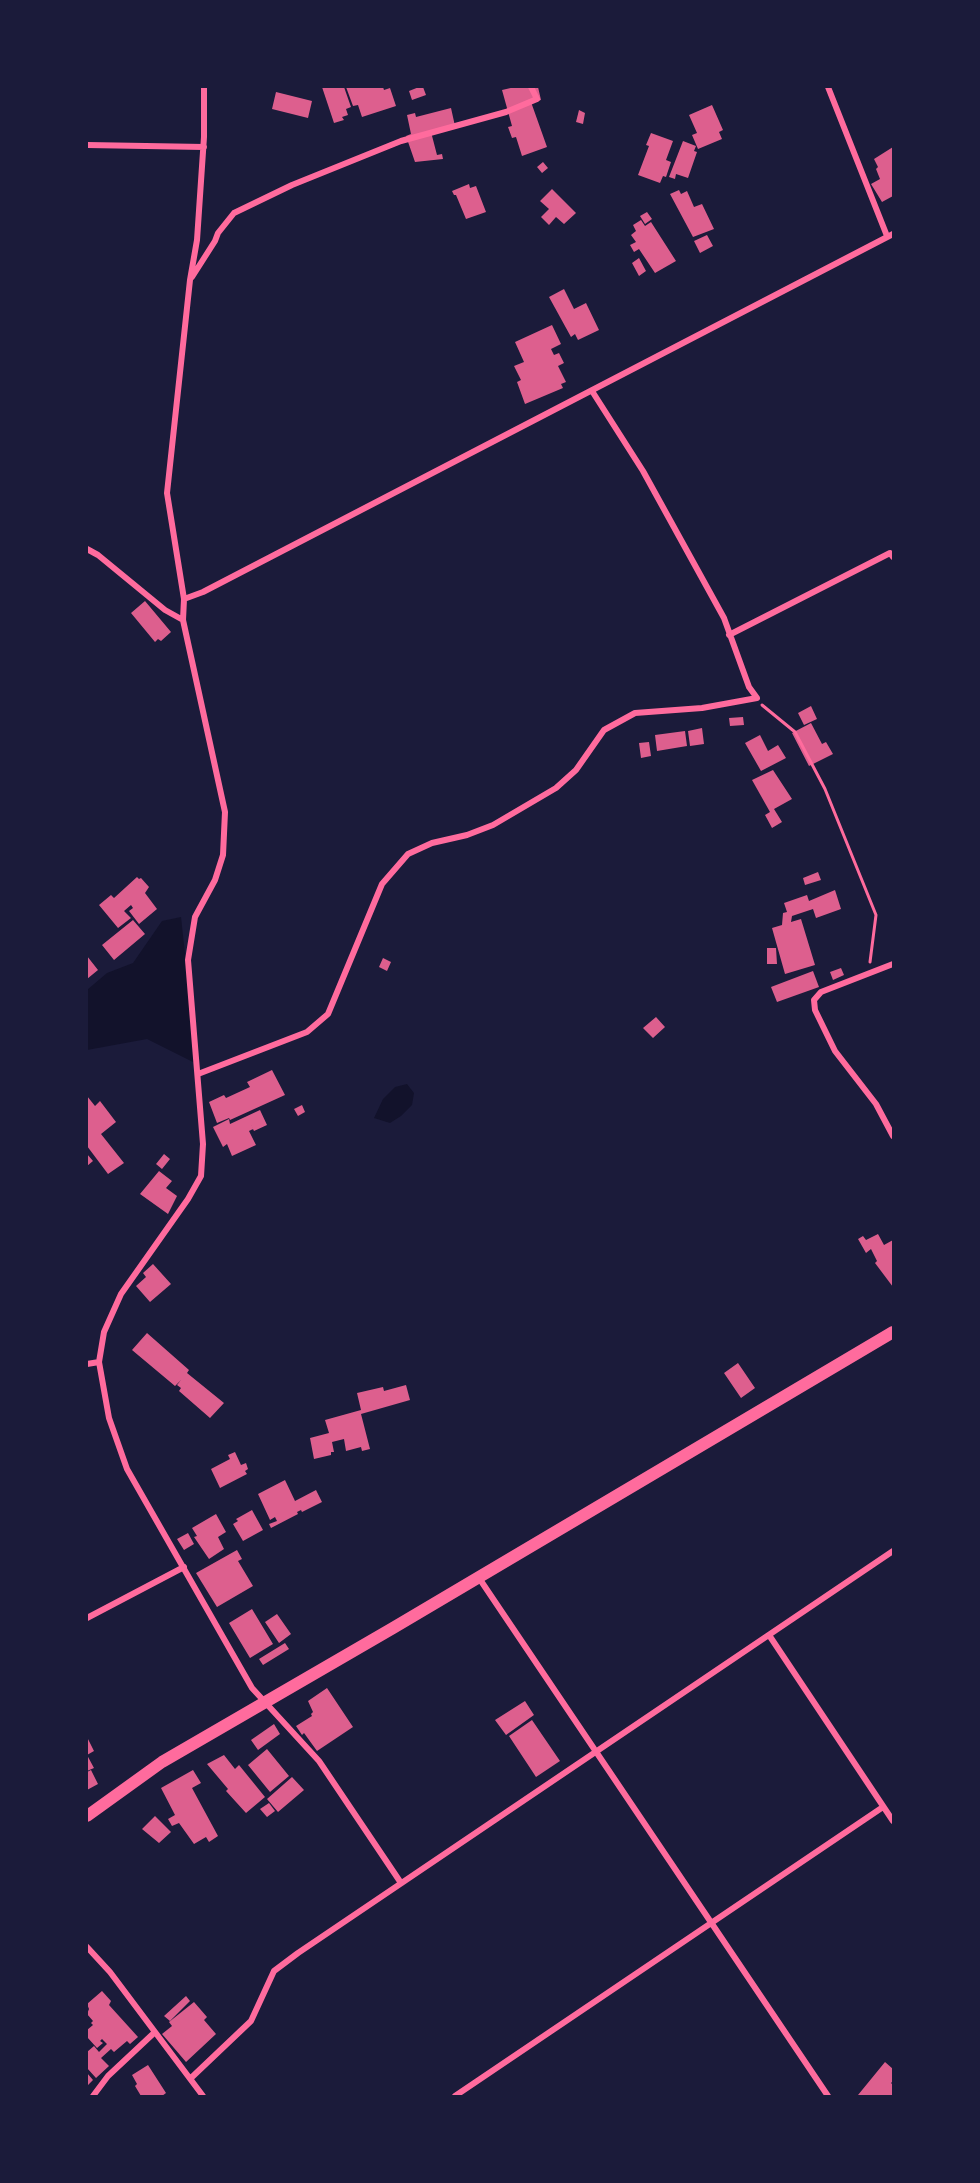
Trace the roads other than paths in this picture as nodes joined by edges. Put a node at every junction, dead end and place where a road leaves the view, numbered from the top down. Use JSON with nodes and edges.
{"nodes":[{"id":1,"x":204,"y":87,"type":"edge"},
{"id":2,"x":531,"y":87,"type":"edge"},
{"id":3,"x":828,"y":87,"type":"edge"},
{"id":4,"x":87,"y":145,"type":"edge"},
{"id":5,"x":204,"y":147,"type":"junction"},
{"id":6,"x":890,"y":235,"type":"edge"},
{"id":7,"x":190,"y":280,"type":"junction"},
{"id":8,"x":592,"y":392,"type":"junction"},
{"id":9,"x":87,"y":549,"type":"edge"},
{"id":10,"x":893,"y":557,"type":"edge"},
{"id":11,"x":184,"y":599,"type":"junction"},
{"id":12,"x":183,"y":620,"type":"junction"},
{"id":13,"x":729,"y":635,"type":"junction"},
{"id":14,"x":893,"y":964,"type":"edge"},
{"id":15,"x":198,"y":1074,"type":"junction"},
{"id":16,"x":893,"y":1136,"type":"edge"},
{"id":17,"x":893,"y":1332,"type":"edge"},
{"id":18,"x":99,"y":1362,"type":"junction"},
{"id":19,"x":87,"y":1364,"type":"edge"},
{"id":20,"x":893,"y":1551,"type":"edge"},
{"id":21,"x":184,"y":1566,"type":"junction"},
{"id":22,"x":478,"y":1578,"type":"junction"},
{"id":23,"x":87,"y":1618,"type":"edge"},
{"id":24,"x":769,"y":1635,"type":"junction"},
{"id":25,"x":265,"y":1703,"type":"junction"},
{"id":26,"x":595,"y":1751,"type":"junction"},
{"id":27,"x":883,"y":1807,"type":"junction"},
{"id":28,"x":87,"y":1816,"type":"edge"},
{"id":29,"x":893,"y":1821,"type":"edge"},
{"id":30,"x":401,"y":1883,"type":"junction"},
{"id":31,"x":711,"y":1923,"type":"junction"},
{"id":32,"x":87,"y":1947,"type":"edge"},
{"id":33,"x":155,"y":2032,"type":"junction"},
{"id":34,"x":191,"y":2078,"type":"junction"},
{"id":35,"x":93,"y":2096,"type":"edge"},
{"id":36,"x":203,"y":2096,"type":"edge"},
{"id":37,"x":455,"y":2096,"type":"edge"},
{"id":38,"x":828,"y":2096,"type":"edge"}],
"edges":[{"from":1,"to":5,"type":"street"},
{"from":2,"to":7,"type":"street"},
{"from":3,"to":6,"type":"street"},
{"from":4,"to":5,"type":"street"},
{"from":5,"to":7,"type":"street"},
{"from":6,"to":8,"type":"street"},
{"from":7,"to":11,"type":"street"},
{"from":8,"to":11,"type":"street"},
{"from":8,"to":13,"type":"street"},
{"from":9,"to":12,"type":"street"},
{"from":10,"to":13,"type":"street"},
{"from":11,"to":12,"type":"street"},
{"from":12,"to":15,"type":"street"},
{"from":13,"to":15,"type":"street"},
{"from":14,"to":16,"type":"street"},
{"from":15,"to":18,"type":"street"},
{"from":17,"to":22,"type":"main road"},
{"from":18,"to":19,"type":"street"},
{"from":18,"to":21,"type":"street"},
{"from":20,"to":24,"type":"street"},
{"from":21,"to":23,"type":"street"},
{"from":21,"to":25,"type":"street"},
{"from":22,"to":25,"type":"main road"},
{"from":22,"to":26,"type":"street"},
{"from":24,"to":26,"type":"street"},
{"from":24,"to":27,"type":"street"},
{"from":25,"to":28,"type":"main road"},
{"from":25,"to":30,"type":"street"},
{"from":26,"to":30,"type":"street"},
{"from":26,"to":31,"type":"street"},
{"from":27,"to":29,"type":"street"},
{"from":27,"to":31,"type":"street"},
{"from":30,"to":34,"type":"street"},
{"from":31,"to":37,"type":"street"},
{"from":31,"to":38,"type":"street"},
{"from":32,"to":33,"type":"street"},
{"from":33,"to":34,"type":"street"},
{"from":33,"to":35,"type":"street"},
{"from":34,"to":36,"type":"street"}]}
